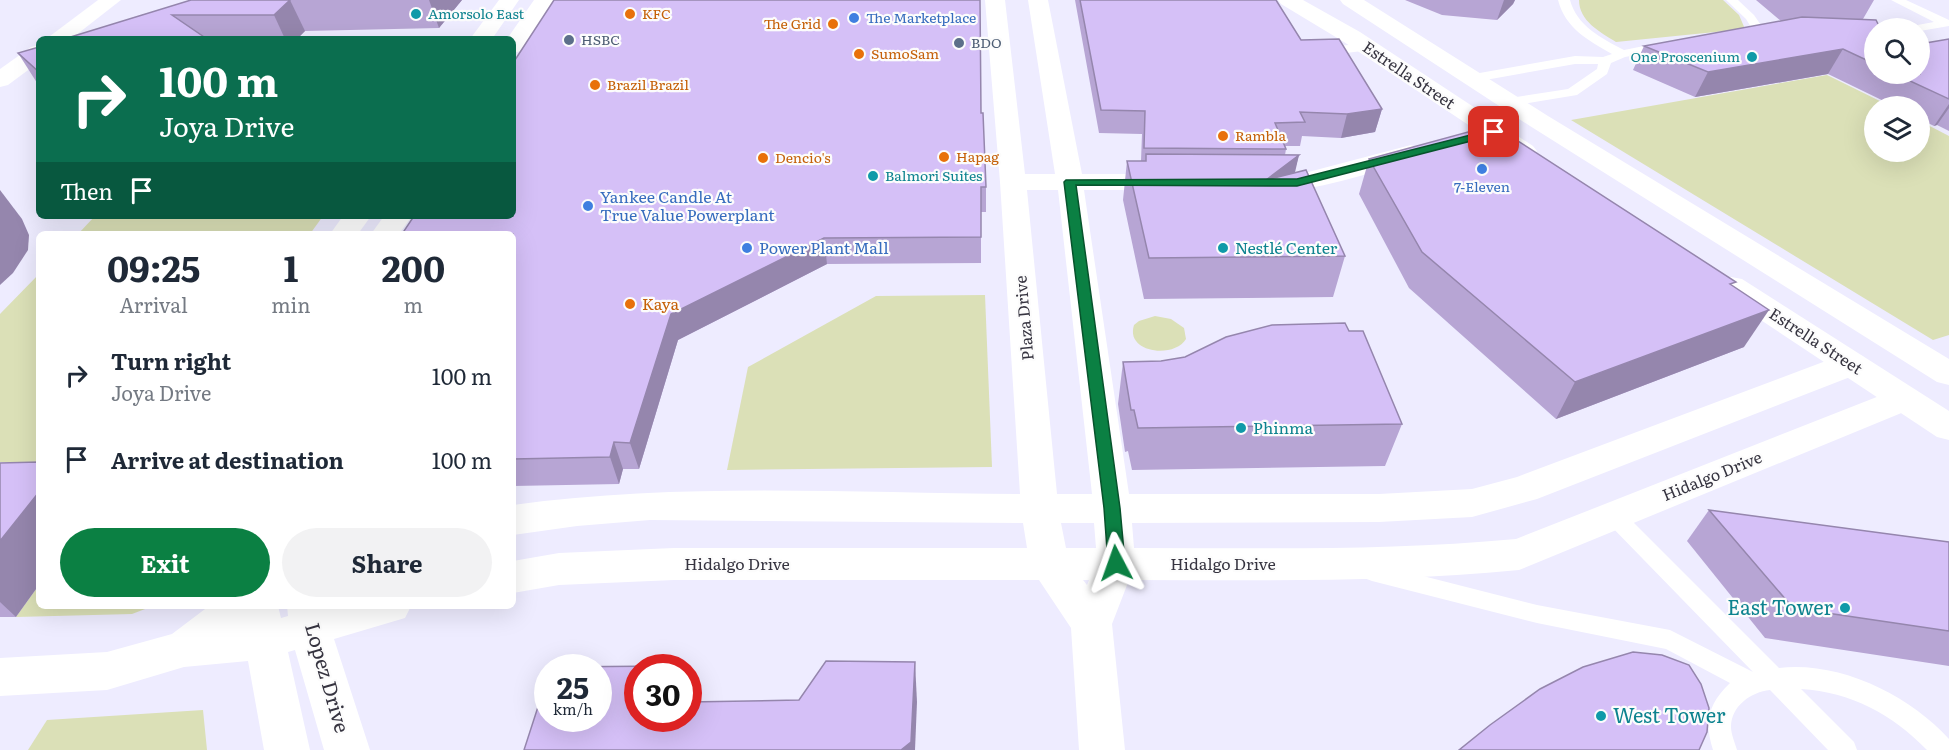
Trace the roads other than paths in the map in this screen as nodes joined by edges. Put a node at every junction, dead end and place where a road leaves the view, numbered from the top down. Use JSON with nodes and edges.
{"nodes":[{"id":1,"x":111,"y":0,"type":"edge"},
{"id":2,"x":509,"y":0,"type":"edge"},
{"id":3,"x":544,"y":0,"type":"edge"},
{"id":4,"x":995,"y":0,"type":"edge"},
{"id":5,"x":1038,"y":0,"type":"edge"},
{"id":6,"x":1294,"y":0,"type":"edge"},
{"id":7,"x":1313,"y":0,"type":"edge"},
{"id":8,"x":1350,"y":0,"type":"edge"},
{"id":9,"x":1369,"y":0,"type":"edge"},
{"id":10,"x":1564,"y":0,"type":"edge"},
{"id":11,"x":1732,"y":0,"type":"edge"},
{"id":12,"x":1897,"y":0,"type":"edge"},
{"id":13,"x":1947,"y":23,"type":"edge"},
{"id":14,"x":1930,"y":26,"type":"edge"},
{"id":15,"x":1395,"y":29,"type":"junction"},
{"id":16,"x":1761,"y":34,"type":"edge"},
{"id":17,"x":61,"y":36,"type":"edge"},
{"id":18,"x":483,"y":36,"type":"edge"},
{"id":19,"x":516,"y":42,"type":"edge"},
{"id":20,"x":1359,"y":42,"type":"junction"},
{"id":21,"x":1677,"y":43,"type":"edge"},
{"id":22,"x":1313,"y":53,"type":"edge"},
{"id":23,"x":36,"y":54,"type":"edge"},
{"id":24,"x":1622,"y":54,"type":"junction"},
{"id":25,"x":1605,"y":61,"type":"junction"},
{"id":26,"x":1474,"y":78,"type":"junction"},
{"id":27,"x":0,"y":80,"type":"edge"},
{"id":28,"x":1510,"y":102,"type":"junction"},
{"id":29,"x":1494,"y":132,"type":"junction"},
{"id":30,"x":1467,"y":139,"type":"edge"},
{"id":31,"x":1433,"y":148,"type":"edge"},
{"id":32,"x":1550,"y":168,"type":"edge"},
{"id":33,"x":1013,"y":182,"type":"junction"},
{"id":34,"x":1070,"y":182,"type":"junction"},
{"id":35,"x":1198,"y":182,"type":"edge"},
{"id":36,"x":1244,"y":182,"type":"edge"},
{"id":37,"x":1707,"y":270,"type":"edge"},
{"id":38,"x":1949,"y":344,"type":"edge"},
{"id":39,"x":1905,"y":346,"type":"junction"},
{"id":40,"x":1851,"y":364,"type":"junction"},
{"id":41,"x":1949,"y":374,"type":"edge"},
{"id":42,"x":1949,"y":380,"type":"edge"},
{"id":43,"x":1904,"y":399,"type":"junction"},
{"id":44,"x":1949,"y":428,"type":"edge"},
{"id":45,"x":1112,"y":508,"type":"junction"},
{"id":46,"x":1040,"y":509,"type":"junction"},
{"id":47,"x":1613,"y":515,"type":"junction"},
{"id":48,"x":516,"y":520,"type":"edge"},
{"id":49,"x":1049,"y":563,"type":"junction"},
{"id":50,"x":1116,"y":563,"type":"junction"},
{"id":51,"x":1345,"y":564,"type":"junction"},
{"id":52,"x":516,"y":576,"type":"edge"},
{"id":53,"x":235,"y":609,"type":"edge"},
{"id":54,"x":370,"y":609,"type":"edge"},
{"id":55,"x":308,"y":618,"type":"edge"},
{"id":56,"x":261,"y":624,"type":"edge"},
{"id":57,"x":1090,"y":624,"type":"junction"},
{"id":58,"x":184,"y":649,"type":"junction"},
{"id":59,"x":0,"y":677,"type":"edge"},
{"id":60,"x":1751,"y":683,"type":"junction"},
{"id":61,"x":287,"y":750,"type":"edge"},
{"id":62,"x":347,"y":750,"type":"edge"},
{"id":63,"x":1102,"y":750,"type":"edge"},
{"id":64,"x":1725,"y":750,"type":"edge"},
{"id":65,"x":1845,"y":750,"type":"edge"},
{"id":66,"x":1943,"y":750,"type":"edge"}],
"edges":[{"from":1,"to":17,"type":"street"},
{"from":2,"to":18,"type":"street"},
{"from":3,"to":19,"type":"street"},
{"from":4,"to":33,"type":"street","name":"Plaza Drive"},
{"from":5,"to":34,"type":"street","name":"Plaza Drive"},
{"from":6,"to":20,"type":"street","name":"Estrella Street"},
{"from":7,"to":20,"type":"street","name":"Estrella Street"},
{"from":8,"to":15,"type":"street","name":"Estrella Street"},
{"from":9,"to":15,"type":"street","name":"Estrella Street"},
{"from":10,"to":24,"type":"lane"},
{"from":11,"to":16,"type":"lane"},
{"from":12,"to":13,"type":"lane"},
{"from":13,"to":14,"type":"lane"},
{"from":15,"to":26,"type":"street","name":"Estrella Street"},
{"from":20,"to":22,"type":"lane"},
{"from":20,"to":29,"type":"street","name":"Estrella Street"},
{"from":21,"to":24,"type":"lane"},
{"from":23,"to":27,"type":"street"},
{"from":24,"to":25,"type":"lane"},
{"from":25,"to":26,"type":"lane"},
{"from":25,"to":28,"type":"lane"},
{"from":26,"to":28,"type":"street","name":"Estrella Street"},
{"from":28,"to":39,"type":"street","name":"Estrella Street"},
{"from":29,"to":30,"type":"street"},
{"from":29,"to":32,"type":"street","name":"Estrella Street"},
{"from":31,"to":36,"type":"street"},
{"from":33,"to":34,"type":"street"},
{"from":33,"to":46,"type":"street","name":"Plaza Drive"},
{"from":34,"to":35,"type":"street"},
{"from":34,"to":45,"type":"street","name":"Plaza Drive"},
{"from":37,"to":40,"type":"street","name":"Estrella Street"},
{"from":38,"to":39,"type":"street"},
{"from":39,"to":40,"type":"street"},
{"from":39,"to":41,"type":"street","name":"Estrella Street"},
{"from":40,"to":43,"type":"street","name":"Estrella Street"},
{"from":40,"to":45,"type":"street"},
{"from":42,"to":43,"type":"street","name":"Hidalgo Drive"},
{"from":43,"to":44,"type":"street","name":"Estrella Street"},
{"from":43,"to":47,"type":"street","name":"Hidalgo Drive"},
{"from":45,"to":46,"type":"street"},
{"from":45,"to":50,"type":"street","name":"Plaza Drive"},
{"from":46,"to":48,"type":"street"},
{"from":46,"to":49,"type":"street","name":"Plaza Drive"},
{"from":47,"to":51,"type":"street","name":"Hidalgo Drive"},
{"from":47,"to":65,"type":"lane"},
{"from":49,"to":50,"type":"street","name":"Hidalgo Drive"},
{"from":49,"to":52,"type":"street","name":"Hidalgo Drive"},
{"from":49,"to":57,"type":"street","name":"Plaza Drive"},
{"from":50,"to":51,"type":"street","name":"Hidalgo Drive"},
{"from":50,"to":57,"type":"street","name":"Plaza Drive"},
{"from":51,"to":60,"type":"lane"},
{"from":53,"to":58,"type":"street"},
{"from":54,"to":55,"type":"street"},
{"from":55,"to":56,"type":"street"},
{"from":55,"to":62,"type":"street","name":"Lopez Drive"},
{"from":56,"to":58,"type":"street"},
{"from":56,"to":61,"type":"street"},
{"from":57,"to":63,"type":"street","name":"Plaza Drive"},
{"from":58,"to":59,"type":"street"},
{"from":60,"to":64,"type":"lane"},
{"from":60,"to":66,"type":"lane"}]}
